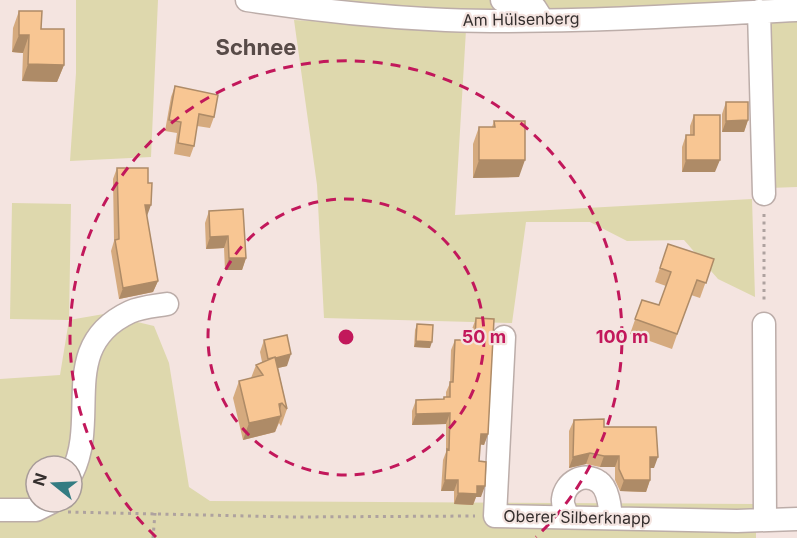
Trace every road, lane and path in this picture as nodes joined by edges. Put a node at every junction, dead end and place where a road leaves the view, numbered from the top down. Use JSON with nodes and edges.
{"nodes":[{"id":1,"x":247,"y":0,"type":"edge"},
{"id":2,"x":502,"y":0,"type":"edge"},
{"id":3,"x":284,"y":3,"type":"edge"},
{"id":4,"x":797,"y":10,"type":"edge"},
{"id":5,"x":759,"y":11,"type":"junction"},
{"id":6,"x":543,"y":20,"type":"junction"},
{"id":7,"x":764,"y":194,"type":"joint"},
{"id":8,"x":167,"y":304,"type":"dead end"},
{"id":9,"x":764,"y":324,"type":"joint"},
{"id":10,"x":504,"y":337,"type":"dead end"},
{"id":11,"x":78,"y":454,"type":"edge"},
{"id":12,"x":24,"y":508,"type":"edge"},
{"id":13,"x":84,"y":509,"type":"edge"},
{"id":14,"x":0,"y":510,"type":"edge"},
{"id":15,"x":155,"y":513,"type":"junction"},
{"id":16,"x":495,"y":516,"type":"junction"},
{"id":17,"x":568,"y":517,"type":"junction"},
{"id":18,"x":611,"y":517,"type":"junction"},
{"id":19,"x":765,"y":518,"type":"junction"},
{"id":20,"x":797,"y":519,"type":"edge"},
{"id":21,"x":153,"y":538,"type":"edge"}],
"edges":[{"from":1,"to":3,"type":"street","name":"Am Hülsenberg"},
{"from":2,"to":6,"type":"street"},
{"from":3,"to":6,"type":"street","name":"Am Hülsenberg"},
{"from":4,"to":5,"type":"street","name":"Am Hülsenberg"},
{"from":5,"to":6,"type":"street","name":"Am Hülsenberg"},
{"from":5,"to":7,"type":"street"},
{"from":7,"to":9,"type":"path"},
{"from":8,"to":11,"type":"street"},
{"from":9,"to":19,"type":"street"},
{"from":10,"to":16,"type":"street","name":"Oberer Silberknapp"},
{"from":12,"to":14,"type":"street"},
{"from":13,"to":15,"type":"path"},
{"from":15,"to":16,"type":"path"},
{"from":15,"to":21,"type":"path"},
{"from":16,"to":17,"type":"street","name":"Oberer Silberknapp"},
{"from":17,"to":18,"type":"street","name":"Oberer Silberknapp"},
{"from":17,"to":18,"type":"street"},
{"from":18,"to":19,"type":"street","name":"Oberer Silberknapp"},
{"from":19,"to":20,"type":"street","name":"Oberer Silberknapp"}]}
